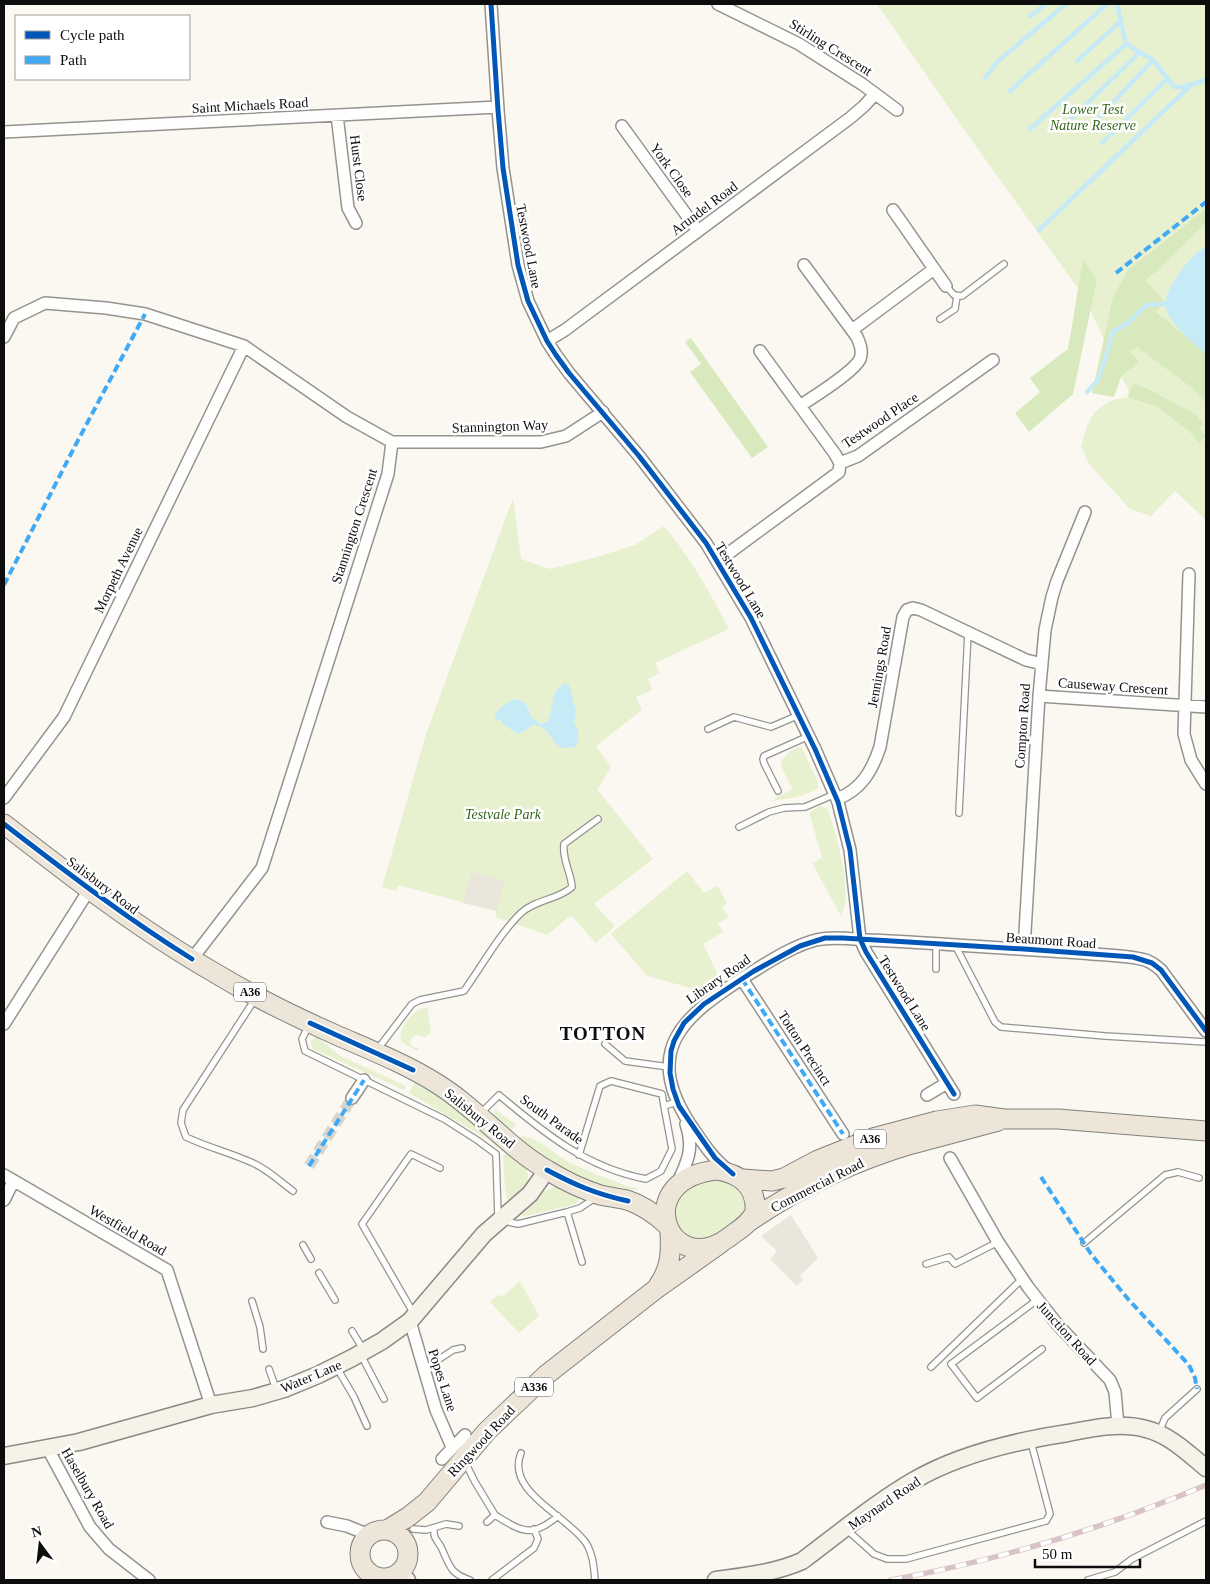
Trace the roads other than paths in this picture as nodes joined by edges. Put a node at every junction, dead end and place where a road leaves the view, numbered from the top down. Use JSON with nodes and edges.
{"nodes":[{"id":1,"x":491,"y":4,"type":"edge"},
{"id":2,"x":718,"y":4,"type":"edge"},
{"id":3,"x":737,"y":8,"type":"edge"},
{"id":4,"x":875,"y":94,"type":"junction"},
{"id":5,"x":498,"y":107,"type":"junction"},
{"id":6,"x":897,"y":110,"type":"dead end"},
{"id":7,"x":337,"y":116,"type":"junction"},
{"id":8,"x":622,"y":126,"type":"dead end"},
{"id":9,"x":4,"y":132,"type":"edge"},
{"id":10,"x":893,"y":210,"type":"dead end"},
{"id":11,"x":356,"y":223,"type":"dead end"},
{"id":12,"x":698,"y":231,"type":"junction"},
{"id":13,"x":1004,"y":264,"type":"dead end"},
{"id":14,"x":804,"y":265,"type":"dead end"},
{"id":15,"x":934,"y":270,"type":"junction"},
{"id":16,"x":946,"y":286,"type":"joint"},
{"id":17,"x":957,"y":296,"type":"junction"},
{"id":18,"x":940,"y":319,"type":"dead end"},
{"id":19,"x":852,"y":330,"type":"junction"},
{"id":20,"x":4,"y":337,"type":"edge"},
{"id":21,"x":546,"y":340,"type":"junction"},
{"id":22,"x":244,"y":346,"type":"junction"},
{"id":23,"x":760,"y":351,"type":"dead end"},
{"id":24,"x":993,"y":360,"type":"dead end"},
{"id":25,"x":800,"y":406,"type":"junction"},
{"id":26,"x":603,"y":412,"type":"junction"},
{"id":27,"x":392,"y":442,"type":"junction"},
{"id":28,"x":840,"y":463,"type":"junction"},
{"id":29,"x":1085,"y":512,"type":"dead end"},
{"id":30,"x":718,"y":561,"type":"junction"},
{"id":31,"x":1189,"y":574,"type":"dead end"},
{"id":32,"x":968,"y":632,"type":"junction"},
{"id":33,"x":1042,"y":664,"type":"junction"},
{"id":34,"x":1039,"y":696,"type":"junction"},
{"id":35,"x":1184,"y":706,"type":"junction"},
{"id":36,"x":1206,"y":708,"type":"edge"},
{"id":37,"x":799,"y":715,"type":"junction"},
{"id":38,"x":708,"y":729,"type":"dead end"},
{"id":39,"x":809,"y":736,"type":"junction"},
{"id":40,"x":1206,"y":784,"type":"edge"},
{"id":41,"x":778,"y":791,"type":"dead end"},
{"id":42,"x":836,"y":796,"type":"junction"},
{"id":43,"x":4,"y":798,"type":"edge"},
{"id":44,"x":959,"y":812,"type":"dead end"},
{"id":45,"x":598,"y":818,"type":"dead end"},
{"id":46,"x":4,"y":824,"type":"edge"},
{"id":47,"x":739,"y":826,"type":"dead end"},
{"id":48,"x":89,"y":890,"type":"junction"},
{"id":49,"x":860,"y":939,"type":"junction"},
{"id":50,"x":936,"y":943,"type":"junction"},
{"id":51,"x":955,"y":945,"type":"junction"},
{"id":52,"x":1024,"y":949,"type":"junction"},
{"id":53,"x":192,"y":959,"type":"junction"},
{"id":54,"x":936,"y":969,"type":"dead end"},
{"id":55,"x":742,"y":979,"type":"junction"},
{"id":56,"x":257,"y":996,"type":"junction"},
{"id":57,"x":310,"y":1023,"type":"junction"},
{"id":58,"x":4,"y":1024,"type":"edge"},
{"id":59,"x":1206,"y":1031,"type":"edge"},
{"id":60,"x":1206,"y":1042,"type":"edge"},
{"id":61,"x":605,"y":1044,"type":"dead end"},
{"id":62,"x":376,"y":1052,"type":"junction"},
{"id":63,"x":670,"y":1067,"type":"junction"},
{"id":64,"x":364,"y":1080,"type":"junction"},
{"id":65,"x":947,"y":1083,"type":"junction"},
{"id":66,"x":954,"y":1094,"type":"dead end"},
{"id":67,"x":927,"y":1095,"type":"dead end"},
{"id":68,"x":352,"y":1098,"type":"tunnel mouth"},
{"id":69,"x":677,"y":1102,"type":"junction"},
{"id":70,"x":664,"y":1106,"type":"junction"},
{"id":71,"x":683,"y":1113,"type":"junction"},
{"id":72,"x":479,"y":1114,"type":"junction"},
{"id":73,"x":1004,"y":1119,"type":"junction"},
{"id":74,"x":1206,"y":1131,"type":"edge"},
{"id":75,"x":843,"y":1134,"type":"dead end"},
{"id":76,"x":579,"y":1155,"type":"junction"},
{"id":77,"x":950,"y":1158,"type":"dead end"},
{"id":78,"x":440,"y":1168,"type":"dead end"},
{"id":79,"x":546,"y":1170,"type":"junction"},
{"id":80,"x":738,"y":1176,"type":"junction"},
{"id":81,"x":8,"y":1178,"type":"edge"},
{"id":82,"x":1200,"y":1178,"type":"dead end"},
{"id":83,"x":674,"y":1188,"type":"junction"},
{"id":84,"x":293,"y":1191,"type":"dead end"},
{"id":85,"x":600,"y":1195,"type":"junction"},
{"id":86,"x":4,"y":1200,"type":"edge"},
{"id":87,"x":628,"y":1200,"type":"junction"},
{"id":88,"x":567,"y":1212,"type":"junction"},
{"id":89,"x":498,"y":1220,"type":"junction"},
{"id":90,"x":748,"y":1223,"type":"junction"},
{"id":91,"x":668,"y":1228,"type":"junction"},
{"id":92,"x":998,"y":1242,"type":"junction"},
{"id":93,"x":721,"y":1243,"type":"junction"},
{"id":94,"x":1084,"y":1243,"type":"dead end"},
{"id":95,"x":304,"y":1245,"type":"dead end"},
{"id":96,"x":311,"y":1259,"type":"dead end"},
{"id":97,"x":582,"y":1262,"type":"dead end"},
{"id":98,"x":926,"y":1264,"type":"dead end"},
{"id":99,"x":319,"y":1273,"type":"dead end"},
{"id":100,"x":1022,"y":1279,"type":"junction"},
{"id":101,"x":656,"y":1289,"type":"junction"},
{"id":102,"x":335,"y":1300,"type":"dead end"},
{"id":103,"x":1037,"y":1300,"type":"junction"},
{"id":104,"x":252,"y":1301,"type":"dead end"},
{"id":105,"x":413,"y":1318,"type":"junction"},
{"id":106,"x":352,"y":1331,"type":"dead end"},
{"id":107,"x":462,"y":1348,"type":"dead end"},
{"id":108,"x":263,"y":1349,"type":"dead end"},
{"id":109,"x":1042,"y":1349,"type":"dead end"},
{"id":110,"x":362,"y":1352,"type":"junction"},
{"id":111,"x":336,"y":1366,"type":"junction"},
{"id":112,"x":931,"y":1367,"type":"dead end"},
{"id":113,"x":270,"y":1369,"type":"dead end"},
{"id":114,"x":423,"y":1370,"type":"junction"},
{"id":115,"x":1197,"y":1389,"type":"dead end"},
{"id":116,"x":277,"y":1391,"type":"junction"},
{"id":117,"x":384,"y":1400,"type":"dead end"},
{"id":118,"x":211,"y":1406,"type":"junction"},
{"id":119,"x":367,"y":1426,"type":"dead end"},
{"id":120,"x":1118,"y":1426,"type":"junction"},
{"id":121,"x":1158,"y":1433,"type":"junction"},
{"id":122,"x":465,"y":1435,"type":"dead end"},
{"id":123,"x":1030,"y":1440,"type":"junction"},
{"id":124,"x":48,"y":1449,"type":"junction"},
{"id":125,"x":458,"y":1452,"type":"junction"},
{"id":126,"x":521,"y":1453,"type":"dead end"},
{"id":127,"x":4,"y":1456,"type":"edge"},
{"id":128,"x":442,"y":1459,"type":"dead end"},
{"id":129,"x":1206,"y":1468,"type":"edge"},
{"id":130,"x":427,"y":1502,"type":"junction"},
{"id":131,"x":495,"y":1515,"type":"junction"},
{"id":132,"x":558,"y":1516,"type":"junction"},
{"id":133,"x":1206,"y":1521,"type":"edge"},
{"id":134,"x":327,"y":1522,"type":"dead end"},
{"id":135,"x":487,"y":1522,"type":"dead end"},
{"id":136,"x":459,"y":1526,"type":"dead end"},
{"id":137,"x":434,"y":1528,"type":"junction"},
{"id":138,"x":846,"y":1528,"type":"junction"},
{"id":139,"x":387,"y":1530,"type":"junction"},
{"id":140,"x":534,"y":1530,"type":"junction"},
{"id":141,"x":369,"y":1535,"type":"junction"},
{"id":142,"x":410,"y":1538,"type":"junction"},
{"id":143,"x":363,"y":1576,"type":"edge"},
{"id":144,"x":403,"y":1577,"type":"edge"},
{"id":145,"x":149,"y":1580,"type":"edge"},
{"id":146,"x":470,"y":1580,"type":"edge"},
{"id":147,"x":492,"y":1580,"type":"edge"},
{"id":148,"x":595,"y":1580,"type":"edge"},
{"id":149,"x":716,"y":1580,"type":"edge"},
{"id":150,"x":1088,"y":1580,"type":"edge"}],
"edges":[{"from":1,"to":5,"type":"street","name":"Testwood Lane"},
{"from":2,"to":3,"type":"street","name":"Stirling Crescent"},
{"from":3,"to":4,"type":"street","name":"Stirling Crescent"},
{"from":4,"to":6,"type":"street","name":"Stirling Crescent"},
{"from":4,"to":12,"type":"street","name":"Arundel Road"},
{"from":5,"to":7,"type":"street","name":"Saint Michaels Road"},
{"from":5,"to":21,"type":"street","name":"Testwood Lane"},
{"from":7,"to":9,"type":"street","name":"Saint Michaels Road"},
{"from":7,"to":11,"type":"street","name":"Hurst Close"},
{"from":8,"to":12,"type":"street","name":"York Close"},
{"from":10,"to":15,"type":"street"},
{"from":12,"to":21,"type":"street","name":"Arundel Road"},
{"from":13,"to":17,"type":"lane"},
{"from":14,"to":19,"type":"street"},
{"from":15,"to":16,"type":"street"},
{"from":15,"to":19,"type":"street"},
{"from":16,"to":17,"type":"lane"},
{"from":17,"to":18,"type":"lane"},
{"from":19,"to":25,"type":"street"},
{"from":20,"to":22,"type":"street"},
{"from":21,"to":26,"type":"street","name":"Testwood Lane"},
{"from":22,"to":27,"type":"street"},
{"from":22,"to":43,"type":"street","name":"Morpeth Avenue"},
{"from":23,"to":25,"type":"street"},
{"from":24,"to":28,"type":"street","name":"Testwood Place"},
{"from":25,"to":28,"type":"street"},
{"from":26,"to":27,"type":"street","name":"Stannington Way"},
{"from":26,"to":30,"type":"street","name":"Testwood Lane"},
{"from":27,"to":53,"type":"street","name":"Stannington Crescent"},
{"from":28,"to":30,"type":"street","name":"Testwood Place"},
{"from":29,"to":33,"type":"street","name":"Compton Road"},
{"from":30,"to":37,"type":"street","name":"Testwood Lane"},
{"from":31,"to":35,"type":"street","name":"Causeway Crescent"},
{"from":32,"to":33,"type":"street","name":"Jennings Road"},
{"from":32,"to":42,"type":"street","name":"Jennings Road"},
{"from":32,"to":44,"type":"lane"},
{"from":33,"to":34,"type":"street","name":"Compton Road"},
{"from":34,"to":35,"type":"street","name":"Causeway Crescent"},
{"from":34,"to":52,"type":"street","name":"Compton Road"},
{"from":35,"to":36,"type":"street","name":"Causeway Crescent"},
{"from":35,"to":40,"type":"street","name":"Causeway Crescent"},
{"from":37,"to":38,"type":"lane"},
{"from":37,"to":39,"type":"street","name":"Testwood Lane"},
{"from":39,"to":41,"type":"lane"},
{"from":39,"to":42,"type":"street","name":"Testwood Lane"},
{"from":42,"to":47,"type":"lane"},
{"from":42,"to":49,"type":"street","name":"Testwood Lane"},
{"from":45,"to":62,"type":"lane"},
{"from":46,"to":48,"type":"main road","name":"Salisbury Road","number":"A36"},
{"from":48,"to":53,"type":"main road","name":"Salisbury Road","number":"A36"},
{"from":48,"to":58,"type":"street"},
{"from":49,"to":50,"type":"street","name":"Beaumont Road"},
{"from":49,"to":55,"type":"street","name":"Library Road"},
{"from":49,"to":65,"type":"street","name":"Testwood Lane"},
{"from":50,"to":51,"type":"street","name":"Beaumont Road"},
{"from":50,"to":54,"type":"lane"},
{"from":51,"to":52,"type":"street","name":"Beaumont Road"},
{"from":51,"to":60,"type":"lane"},
{"from":52,"to":59,"type":"street","name":"Beaumont Road"},
{"from":53,"to":56,"type":"main road","name":"Salisbury Road","number":"A36"},
{"from":55,"to":63,"type":"street","name":"Library Road"},
{"from":55,"to":75,"type":"street","name":"Totton Precinct"},
{"from":56,"to":57,"type":"main road","name":"Salisbury Road","number":"A36"},
{"from":56,"to":84,"type":"lane"},
{"from":57,"to":62,"type":"main road","name":"Salisbury Road","number":"A36"},
{"from":57,"to":64,"type":"lane"},
{"from":61,"to":63,"type":"lane"},
{"from":62,"to":72,"type":"main road","name":"Salisbury Road","number":"A36"},
{"from":63,"to":69,"type":"street","name":"Library Road"},
{"from":64,"to":68,"type":"street"},
{"from":64,"to":89,"type":"lane"},
{"from":65,"to":66,"type":"street","name":"Testwood Lane"},
{"from":65,"to":67,"type":"street"},
{"from":69,"to":70,"type":"lane"},
{"from":69,"to":71,"type":"street","name":"Library Road"},
{"from":70,"to":76,"type":"lane"},
{"from":70,"to":76,"type":"lane","name":"South Parade"},
{"from":71,"to":80,"type":"street","name":"Library Road"},
{"from":71,"to":83,"type":"street","name":"Library Road"},
{"from":72,"to":76,"type":"lane","name":"South Parade"},
{"from":72,"to":79,"type":"main road","name":"Salisbury Road","number":"A36"},
{"from":73,"to":74,"type":"main road","name":"Commercial Road","number":"A36"},
{"from":73,"to":80,"type":"main road","name":"Commercial Road","number":"A36"},
{"from":73,"to":90,"type":"main road","name":"Commercial Road","number":"A36"},
{"from":77,"to":92,"type":"street","name":"Junction Road"},
{"from":78,"to":105,"type":"lane"},
{"from":79,"to":85,"type":"main road","name":"Salisbury Road","number":"A36"},
{"from":79,"to":89,"type":"street","name":"Water Lane"},
{"from":80,"to":83,"type":"main road"},
{"from":80,"to":90,"type":"main road"},
{"from":81,"to":86,"type":"street"},
{"from":81,"to":118,"type":"street","name":"Westfield Road"},
{"from":82,"to":94,"type":"lane"},
{"from":83,"to":87,"type":"main road","name":"Salisbury Road","number":"A36"},
{"from":83,"to":91,"type":"main road"},
{"from":85,"to":87,"type":"main road","name":"Salisbury Road","number":"A36"},
{"from":85,"to":88,"type":"lane"},
{"from":87,"to":91,"type":"main road","name":"Salisbury Road","number":"A36"},
{"from":88,"to":89,"type":"lane"},
{"from":88,"to":97,"type":"lane"},
{"from":89,"to":105,"type":"street","name":"Water Lane"},
{"from":90,"to":93,"type":"main road"},
{"from":91,"to":93,"type":"main road"},
{"from":91,"to":101,"type":"main road","name":"Ringwood Road","number":"A336"},
{"from":92,"to":98,"type":"lane"},
{"from":92,"to":100,"type":"street","name":"Junction Road"},
{"from":93,"to":101,"type":"main road","name":"Ringwood Road","number":"A336"},
{"from":95,"to":96,"type":"lane"},
{"from":99,"to":102,"type":"lane"},
{"from":100,"to":103,"type":"street","name":"Junction Road"},
{"from":100,"to":112,"type":"lane"},
{"from":101,"to":125,"type":"main road","name":"Ringwood Road","number":"A336"},
{"from":103,"to":109,"type":"lane"},
{"from":103,"to":120,"type":"street","name":"Junction Road"},
{"from":104,"to":108,"type":"lane"},
{"from":105,"to":110,"type":"street","name":"Water Lane"},
{"from":105,"to":114,"type":"street","name":"Popes Lane"},
{"from":106,"to":110,"type":"lane"},
{"from":107,"to":114,"type":"lane"},
{"from":110,"to":111,"type":"street","name":"Water Lane"},
{"from":110,"to":117,"type":"lane"},
{"from":111,"to":116,"type":"street","name":"Water Lane"},
{"from":111,"to":119,"type":"lane"},
{"from":113,"to":116,"type":"lane"},
{"from":114,"to":125,"type":"street","name":"Popes Lane"},
{"from":115,"to":121,"type":"lane"},
{"from":116,"to":118,"type":"street","name":"Water Lane"},
{"from":118,"to":124,"type":"street","name":"Water Lane"},
{"from":120,"to":121,"type":"street"},
{"from":120,"to":123,"type":"street","name":"Maynard Road"},
{"from":121,"to":129,"type":"street"},
{"from":122,"to":125,"type":"street"},
{"from":123,"to":138,"type":"street","name":"Maynard Road"},
{"from":123,"to":138,"type":"lane"},
{"from":124,"to":127,"type":"street","name":"Water Lane"},
{"from":124,"to":145,"type":"street","name":"Haselbury Road"},
{"from":125,"to":128,"type":"street"},
{"from":125,"to":130,"type":"main road","name":"Ringwood Road","number":"A336"},
{"from":125,"to":131,"type":"lane"},
{"from":126,"to":132,"type":"lane"},
{"from":130,"to":139,"type":"main road","name":"Ringwood Road","number":"A336"},
{"from":130,"to":142,"type":"main road","name":"Ringwood Road","number":"A336"},
{"from":131,"to":135,"type":"lane"},
{"from":131,"to":140,"type":"lane"},
{"from":132,"to":140,"type":"lane"},
{"from":132,"to":148,"type":"lane"},
{"from":133,"to":150,"type":"lane"},
{"from":134,"to":141,"type":"street"},
{"from":136,"to":137,"type":"lane"},
{"from":137,"to":142,"type":"lane"},
{"from":137,"to":146,"type":"lane"},
{"from":138,"to":149,"type":"street","name":"Maynard Road"},
{"from":139,"to":141,"type":"main road"},
{"from":139,"to":142,"type":"main road"},
{"from":140,"to":147,"type":"lane"},
{"from":141,"to":143,"type":"main road"},
{"from":142,"to":144,"type":"main road"},
{"from":143,"to":144,"type":"main road"}]}
